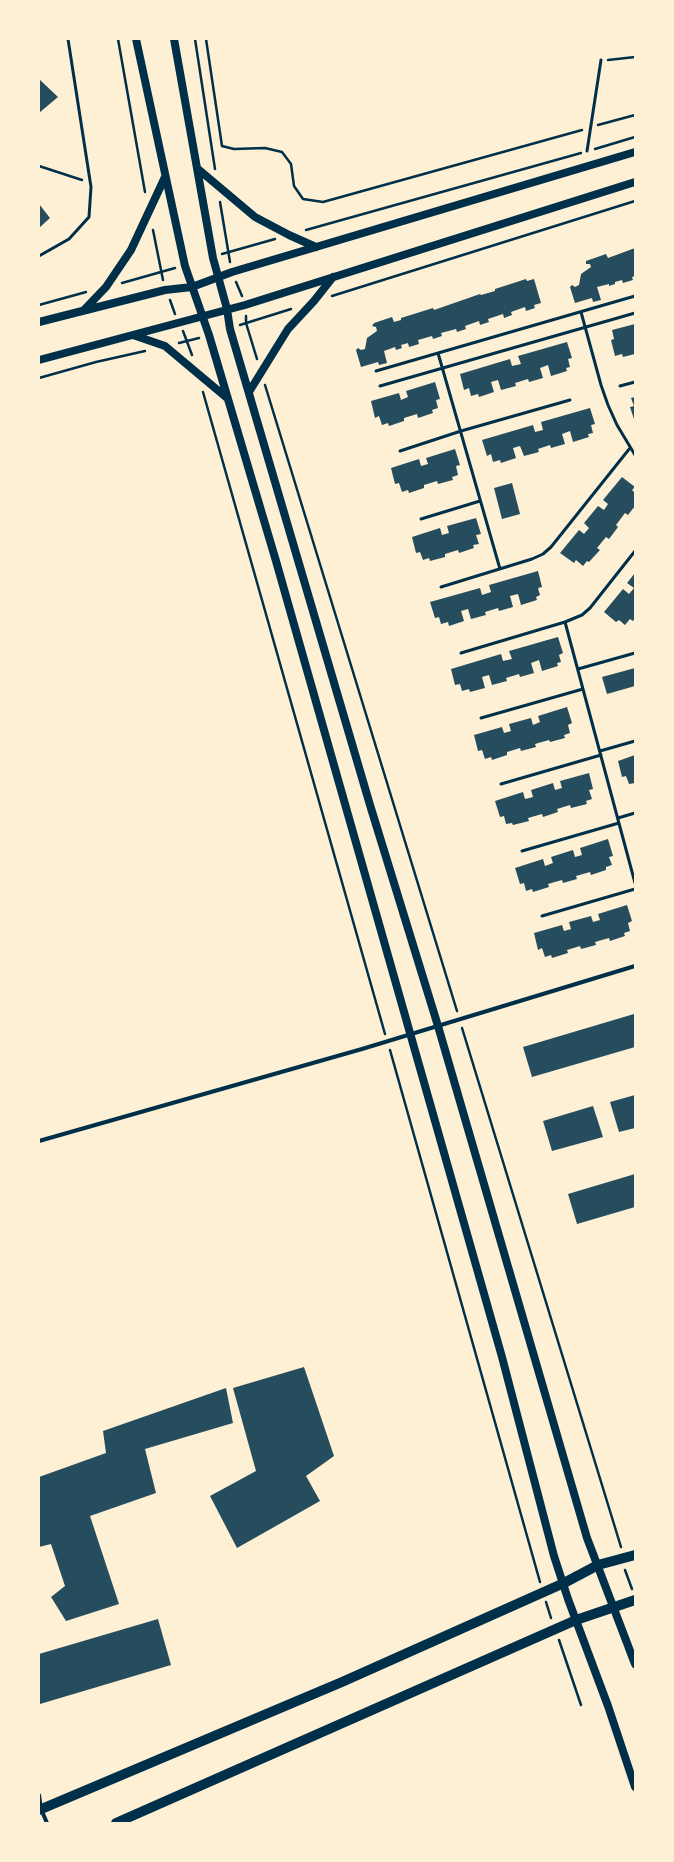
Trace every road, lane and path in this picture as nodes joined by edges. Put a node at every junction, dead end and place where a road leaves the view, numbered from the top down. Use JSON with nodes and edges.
{"nodes":[{"id":1,"x":68,"y":39,"type":"edge"},
{"id":2,"x":118,"y":39,"type":"edge"},
{"id":3,"x":136,"y":39,"type":"edge"},
{"id":4,"x":174,"y":39,"type":"edge"},
{"id":5,"x":195,"y":39,"type":"edge"},
{"id":6,"x":206,"y":39,"type":"edge"},
{"id":7,"x":635,"y":57,"type":"edge"},
{"id":8,"x":601,"y":60,"type":"joint"},
{"id":9,"x":635,"y":115,"type":"edge"},
{"id":10,"x":598,"y":125,"type":"dead end"},
{"id":11,"x":582,"y":130,"type":"dead end"},
{"id":12,"x":635,"y":137,"type":"edge"},
{"id":13,"x":586,"y":151,"type":"junction"},
{"id":14,"x":635,"y":152,"type":"edge"},
{"id":15,"x":39,"y":166,"type":"edge"},
{"id":16,"x":198,"y":168,"type":"junction"},
{"id":17,"x":165,"y":177,"type":"junction"},
{"id":18,"x":635,"y":182,"type":"edge"},
{"id":19,"x":91,"y":183,"type":"junction"},
{"id":20,"x":218,"y":187,"type":"junction"},
{"id":21,"x":635,"y":201,"type":"edge"},
{"id":22,"x":149,"y":212,"type":"junction"},
{"id":23,"x":289,"y":235,"type":"junction"},
{"id":24,"x":316,"y":247,"type":"junction"},
{"id":25,"x":227,"y":252,"type":"junction"},
{"id":26,"x":39,"y":256,"type":"edge"},
{"id":27,"x":213,"y":258,"type":"junction"},
{"id":28,"x":185,"y":266,"type":"junction"},
{"id":29,"x":161,"y":272,"type":"junction"},
{"id":30,"x":232,"y":272,"type":"junction"},
{"id":31,"x":218,"y":276,"type":"junction"},
{"id":32,"x":333,"y":277,"type":"junction"},
{"id":33,"x":106,"y":287,"type":"junction"},
{"id":34,"x":192,"y":287,"type":"junction"},
{"id":35,"x":166,"y":290,"type":"junction"},
{"id":36,"x":635,"y":296,"type":"edge"},
{"id":37,"x":314,"y":301,"type":"junction"},
{"id":38,"x":39,"y":305,"type":"edge"},
{"id":39,"x":245,"y":305,"type":"junction"},
{"id":40,"x":228,"y":309,"type":"junction"},
{"id":41,"x":292,"y":309,"type":"dead end"},
{"id":42,"x":84,"y":310,"type":"junction"},
{"id":43,"x":581,"y":312,"type":"junction"},
{"id":44,"x":635,"y":313,"type":"edge"},
{"id":45,"x":201,"y":317,"type":"junction"},
{"id":46,"x":39,"y":322,"type":"edge"},
{"id":47,"x":179,"y":323,"type":"junction"},
{"id":48,"x":246,"y":323,"type":"junction"},
{"id":49,"x":586,"y":327,"type":"junction"},
{"id":50,"x":230,"y":329,"type":"junction"},
{"id":51,"x":133,"y":335,"type":"junction"},
{"id":52,"x":209,"y":335,"type":"junction"},
{"id":53,"x":188,"y":341,"type":"junction"},
{"id":54,"x":165,"y":346,"type":"junction"},
{"id":55,"x":438,"y":353,"type":"junction"},
{"id":56,"x":39,"y":360,"type":"edge"},
{"id":57,"x":443,"y":368,"type":"junction"},
{"id":58,"x":376,"y":371,"type":"dead end"},
{"id":59,"x":197,"y":372,"type":"junction"},
{"id":60,"x":261,"y":372,"type":"junction"},
{"id":61,"x":39,"y":378,"type":"edge"},
{"id":62,"x":635,"y":382,"type":"edge"},
{"id":63,"x":380,"y":386,"type":"dead end"},
{"id":64,"x":620,"y":386,"type":"dead end"},
{"id":65,"x":249,"y":392,"type":"junction"},
{"id":66,"x":227,"y":398,"type":"junction"},
{"id":67,"x":570,"y":400,"type":"dead end"},
{"id":68,"x":461,"y":431,"type":"junction"},
{"id":69,"x":630,"y":448,"type":"junction"},
{"id":70,"x":400,"y":451,"type":"dead end"},
{"id":71,"x":635,"y":455,"type":"edge"},
{"id":72,"x":480,"y":501,"type":"junction"},
{"id":73,"x":420,"y":519,"type":"dead end"},
{"id":74,"x":635,"y":551,"type":"edge"},
{"id":75,"x":500,"y":569,"type":"junction"},
{"id":76,"x":441,"y":587,"type":"dead end"},
{"id":77,"x":565,"y":622,"type":"junction"},
{"id":78,"x":635,"y":652,"type":"edge"},
{"id":79,"x":462,"y":653,"type":"dead end"},
{"id":80,"x":578,"y":669,"type":"junction"},
{"id":81,"x":583,"y":689,"type":"junction"},
{"id":82,"x":481,"y":718,"type":"dead end"},
{"id":83,"x":635,"y":741,"type":"edge"},
{"id":84,"x":600,"y":751,"type":"junction"},
{"id":85,"x":601,"y":755,"type":"junction"},
{"id":86,"x":502,"y":784,"type":"dead end"},
{"id":87,"x":635,"y":813,"type":"edge"},
{"id":88,"x":618,"y":818,"type":"junction"},
{"id":89,"x":619,"y":823,"type":"junction"},
{"id":90,"x":522,"y":851,"type":"dead end"},
{"id":91,"x":635,"y":883,"type":"edge"},
{"id":92,"x":635,"y":889,"type":"edge"},
{"id":93,"x":542,"y":916,"type":"dead end"},
{"id":94,"x":635,"y":966,"type":"edge"},
{"id":95,"x":459,"y":1019,"type":"junction"},
{"id":96,"x":438,"y":1026,"type":"junction"},
{"id":97,"x":409,"y":1034,"type":"junction"},
{"id":98,"x":387,"y":1041,"type":"junction"},
{"id":99,"x":39,"y":1141,"type":"edge"},
{"id":100,"x":635,"y":1555,"type":"edge"},
{"id":101,"x":623,"y":1558,"type":"junction"},
{"id":102,"x":598,"y":1565,"type":"junction"},
{"id":103,"x":564,"y":1583,"type":"junction"},
{"id":104,"x":543,"y":1592,"type":"junction"},
{"id":105,"x":634,"y":1595,"type":"edge"},
{"id":106,"x":612,"y":1606,"type":"junction"},
{"id":107,"x":576,"y":1620,"type":"junction"},
{"id":108,"x":555,"y":1629,"type":"junction"},
{"id":109,"x":635,"y":1664,"type":"edge"},
{"id":110,"x":581,"y":1705,"type":"dead end"},
{"id":111,"x":635,"y":1787,"type":"edge"},
{"id":112,"x":39,"y":1795,"type":"edge"},
{"id":113,"x":40,"y":1809,"type":"edge"},
{"id":114,"x":47,"y":1823,"type":"edge"},
{"id":115,"x":116,"y":1823,"type":"edge"}],
"edges":[{"from":1,"to":19,"type":"lane"},
{"from":2,"to":22,"type":"path"},
{"from":3,"to":17,"type":"main road"},
{"from":4,"to":16,"type":"main road"},
{"from":5,"to":20,"type":"path"},
{"from":6,"to":11,"type":"path"},
{"from":7,"to":8,"type":"path"},
{"from":8,"to":13,"type":"lane"},
{"from":9,"to":10,"type":"path"},
{"from":12,"to":13,"type":"path"},
{"from":13,"to":23,"type":"path"},
{"from":14,"to":24,"type":"main road"},
{"from":15,"to":19,"type":"path"},
{"from":16,"to":20,"type":"main road"},
{"from":16,"to":27,"type":"main road"},
{"from":17,"to":22,"type":"main road"},
{"from":17,"to":28,"type":"main road"},
{"from":18,"to":32,"type":"main road"},
{"from":19,"to":26,"type":"lane"},
{"from":20,"to":23,"type":"main road"},
{"from":20,"to":25,"type":"path"},
{"from":21,"to":37,"type":"path"},
{"from":22,"to":29,"type":"path"},
{"from":22,"to":33,"type":"main road"},
{"from":23,"to":24,"type":"main road"},
{"from":23,"to":25,"type":"path"},
{"from":24,"to":30,"type":"main road"},
{"from":25,"to":27,"type":"path"},
{"from":25,"to":30,"type":"path"},
{"from":27,"to":31,"type":"main road"},
{"from":28,"to":29,"type":"path"},
{"from":28,"to":34,"type":"main road"},
{"from":29,"to":33,"type":"path"},
{"from":29,"to":35,"type":"path"},
{"from":30,"to":31,"type":"main road"},
{"from":30,"to":39,"type":"path"},
{"from":31,"to":34,"type":"main road"},
{"from":31,"to":40,"type":"main road"},
{"from":32,"to":37,"type":"main road"},
{"from":32,"to":39,"type":"main road"},
{"from":33,"to":38,"type":"path"},
{"from":33,"to":42,"type":"main road"},
{"from":34,"to":35,"type":"main road"},
{"from":34,"to":45,"type":"main road"},
{"from":35,"to":42,"type":"main road"},
{"from":35,"to":47,"type":"path"},
{"from":36,"to":43,"type":"lane"},
{"from":37,"to":60,"type":"main road"},
{"from":39,"to":40,"type":"main road"},
{"from":39,"to":48,"type":"path"},
{"from":40,"to":45,"type":"main road"},
{"from":40,"to":50,"type":"main road"},
{"from":41,"to":48,"type":"path"},
{"from":42,"to":46,"type":"main road"},
{"from":43,"to":49,"type":"lane"},
{"from":43,"to":55,"type":"lane"},
{"from":44,"to":49,"type":"lane"},
{"from":45,"to":47,"type":"main road"},
{"from":45,"to":52,"type":"main road"},
{"from":47,"to":51,"type":"main road"},
{"from":47,"to":53,"type":"path"},
{"from":48,"to":50,"type":"path"},
{"from":48,"to":60,"type":"path"},
{"from":49,"to":57,"type":"lane"},
{"from":49,"to":69,"type":"lane"},
{"from":50,"to":65,"type":"main road"},
{"from":51,"to":54,"type":"main road"},
{"from":51,"to":56,"type":"main road"},
{"from":52,"to":53,"type":"path"},
{"from":52,"to":66,"type":"main road"},
{"from":53,"to":54,"type":"path"},
{"from":53,"to":59,"type":"path"},
{"from":54,"to":59,"type":"main road"},
{"from":54,"to":61,"type":"path"},
{"from":55,"to":57,"type":"lane"},
{"from":55,"to":58,"type":"lane"},
{"from":57,"to":63,"type":"lane"},
{"from":57,"to":68,"type":"lane"},
{"from":59,"to":66,"type":"main road"},
{"from":59,"to":98,"type":"path"},
{"from":60,"to":65,"type":"main road"},
{"from":60,"to":95,"type":"path"},
{"from":62,"to":64,"type":"lane"},
{"from":65,"to":96,"type":"main road"},
{"from":66,"to":97,"type":"main road"},
{"from":67,"to":68,"type":"lane"},
{"from":68,"to":70,"type":"lane"},
{"from":68,"to":72,"type":"lane"},
{"from":69,"to":71,"type":"lane"},
{"from":69,"to":75,"type":"lane"},
{"from":72,"to":73,"type":"lane"},
{"from":72,"to":75,"type":"lane"},
{"from":74,"to":77,"type":"lane"},
{"from":75,"to":76,"type":"lane"},
{"from":77,"to":79,"type":"lane"},
{"from":77,"to":80,"type":"lane"},
{"from":78,"to":80,"type":"lane"},
{"from":80,"to":81,"type":"lane"},
{"from":81,"to":82,"type":"lane"},
{"from":81,"to":84,"type":"lane"},
{"from":83,"to":84,"type":"lane"},
{"from":84,"to":85,"type":"lane"},
{"from":85,"to":86,"type":"lane"},
{"from":85,"to":88,"type":"lane"},
{"from":87,"to":88,"type":"lane"},
{"from":88,"to":89,"type":"lane"},
{"from":89,"to":90,"type":"lane"},
{"from":89,"to":91,"type":"lane"},
{"from":92,"to":93,"type":"lane"},
{"from":94,"to":95,"type":"street"},
{"from":95,"to":96,"type":"street"},
{"from":95,"to":101,"type":"path"},
{"from":96,"to":97,"type":"street"},
{"from":96,"to":102,"type":"main road"},
{"from":97,"to":98,"type":"street"},
{"from":97,"to":103,"type":"main road"},
{"from":98,"to":99,"type":"street"},
{"from":98,"to":104,"type":"path"},
{"from":100,"to":101,"type":"main road"},
{"from":101,"to":102,"type":"main road"},
{"from":101,"to":105,"type":"path"},
{"from":102,"to":103,"type":"main road"},
{"from":102,"to":106,"type":"main road"},
{"from":103,"to":104,"type":"main road"},
{"from":103,"to":107,"type":"main road"},
{"from":104,"to":108,"type":"path"},
{"from":104,"to":113,"type":"main road"},
{"from":105,"to":106,"type":"main road"},
{"from":106,"to":107,"type":"main road"},
{"from":106,"to":109,"type":"main road"},
{"from":107,"to":108,"type":"main road"},
{"from":107,"to":111,"type":"main road"},
{"from":108,"to":110,"type":"path"},
{"from":108,"to":115,"type":"main road"},
{"from":112,"to":113,"type":"street"},
{"from":113,"to":114,"type":"street"}]}
